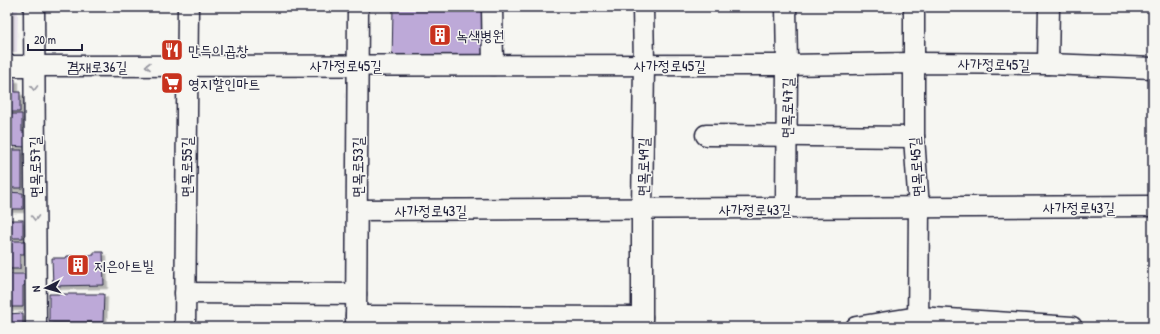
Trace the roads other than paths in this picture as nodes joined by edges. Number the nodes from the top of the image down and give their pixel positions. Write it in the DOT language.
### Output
graph roads {
  1 [pos="34,7"];
  2 [pos="188,7"];
  3 [pos="358,7"];
  4 [pos="492,7"];
  5 [pos="643,7"];
  6 [pos="786,7"];
  7 [pos="914,7"];
  8 [pos="1049,7"];
  9 [pos="914,63"];
  10 [pos="1048,64"];
  11 [pos="357,65"];
  12 [pos="493,65"];
  13 [pos="644,65"];
  14 [pos="787,65"];
  15 [pos="7,66"];
  16 [pos="34,66"];
  17 [pos="187,66"];
  18 [pos="1153,68"];
  19 [pos="706,135"];
  20 [pos="786,136"];
  21 [pos="914,137"];
  22 [pos="1153,206"];
  23 [pos="786,208"];
  24 [pos="919,208"];
  25 [pos="642,209"];
  26 [pos="357,210"];
  27 [pos="185,293"];
  28 [pos="356,294"];
  29 [pos="356,321"];
  30 [pos="642,322"];
  31 [pos="918,322"];
  32 [pos="36,327"];
  33 [pos="185,327"];
  34 [pos="856,327"];
  35 [pos="1072,327"];
  1 -- 16 [label="street, 면목로57길"];
  2 -- 17 [label="street, 면목로55길"];
  3 -- 11 [label="street, 면목로53길"];
  4 -- 12 [label="street"];
  5 -- 13 [label="street, 면목로49길"];
  6 -- 14 [label="street, 면목로47길"];
  7 -- 9 [label="street, 면목로45길"];
  8 -- 10 [label="street"];
  9 -- 10 [label="street, 사가정로45길"];
  9 -- 14 [label="street, 사가정로45길"];
  9 -- 21 [label="street, 면목로45길"];
  10 -- 18 [label="street, 사가정로45길"];
  11 -- 12 [label="street, 사가정로45길"];
  11 -- 17 [label="street, 사가정로45길"];
  11 -- 26 [label="street, 면목로53길"];
  12 -- 13 [label="street, 사가정로45길"];
  13 -- 14 [label="street, 사가정로45길"];
  13 -- 25 [label="street, 면목로49길"];
  14 -- 20 [label="street, 면목로47길"];
  15 -- 16 [label="street, 겸재로36길"];
  17 -- 16 [label="street, 겸재로36길, one-way"];
  16 -- 32 [label="street, 면목로57길, one-way"];
  17 -- 27 [label="street, 면목로55길"];
  19 -- 20 [label="street"];
  20 -- 21 [label="street"];
  20 -- 23 [label="street, 면목로47길"];
  21 -- 24 [label="street, 면목로45길"];
  22 -- 24 [label="street, 사가정로43길"];
  23 -- 24 [label="street, 사가정로43길"];
  23 -- 25 [label="street, 사가정로43길"];
  24 -- 31 [label="street, 면목로45길"];
  25 -- 26 [label="street, 사가정로43길"];
  25 -- 30 [label="street, 면목로49길"];
  26 -- 28 [label="street, 면목로53길"];
  27 -- 28 [label="street"];
  27 -- 33 [label="street, 면목로55길"];
  28 -- 29 [label="street, 면목로53길"];
  29 -- 30 [label="street"];
  31 -- 34 [label="street"];
  31 -- 35 [label="street"];
}
